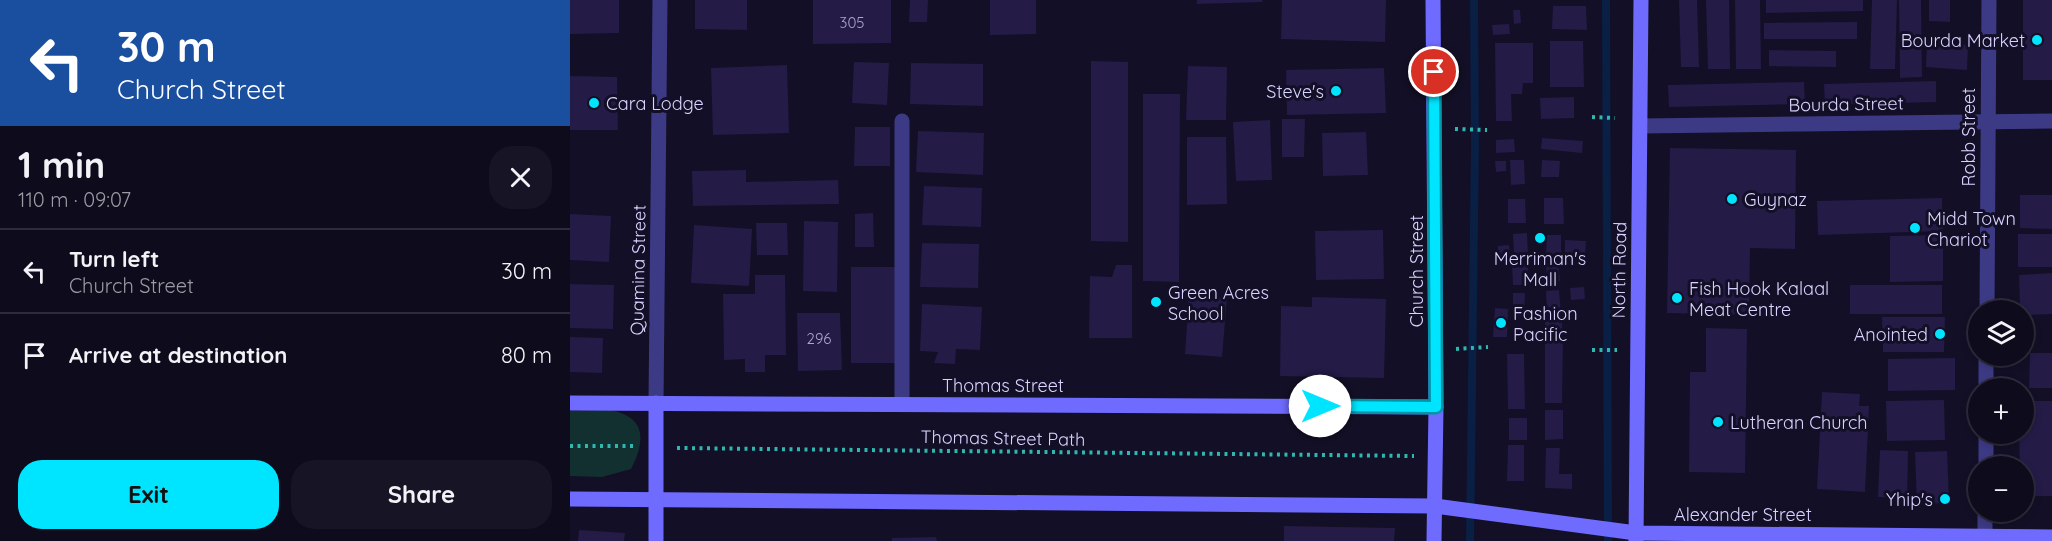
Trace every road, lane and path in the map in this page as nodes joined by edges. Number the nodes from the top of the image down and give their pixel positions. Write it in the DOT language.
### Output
graph roads {
  1 [pos="660,0"];
  2 [pos="1433,0"];
  3 [pos="1641,0"];
  4 [pos="1989,0"];
  5 [pos="1592,117"];
  6 [pos="1615,118"];
  7 [pos="902,121"];
  8 [pos="2052,121"];
  9 [pos="1988,122"];
  10 [pos="1641,126"];
  11 [pos="1452,129"];
  12 [pos="1487,130"];
  13 [pos="1987,300"];
  14 [pos="1488,347"];
  15 [pos="1452,350"];
  16 [pos="1592,350"];
  17 [pos="1618,350"];
  18 [pos="570,403"];
  19 [pos="656,403"];
  20 [pos="902,404"];
  21 [pos="1436,407"];
  22 [pos="570,446"];
  23 [pos="656,448"];
  24 [pos="1436,457"];
  25 [pos="570,499"];
  26 [pos="656,500"];
  27 [pos="1435,506"];
  28 [pos="1985,522"];
  29 [pos="1636,537"];
  30 [pos="2052,537"];
  31 [pos="1985,538"];
  32 [pos="656,541"];
  33 [pos="1434,541"];
  1 -- 19 [label="street, Quamina Street"];
  2 -- 21 [label="street, Church Street"];
  3 -- 10 [label="street, North Road"];
  4 -- 9 [label="street, Robb Street"];
  5 -- 6 [label="path"];
  7 -- 20 [label="street"];
  8 -- 9 [label="street, Bourda Street"];
  9 -- 10 [label="street, Bourda Street"];
  9 -- 13 [label="street, Robb Street"];
  10 -- 29 [label="street, North Road"];
  11 -- 12 [label="path"];
  14 -- 15 [label="path"];
  16 -- 17 [label="path"];
  18 -- 19 [label="street, Thomas Street"];
  19 -- 20 [label="street, Thomas Street"];
  19 -- 23 [label="street, Quamina Street"];
  20 -- 21 [label="street, Thomas Street"];
  21 -- 24 [label="street, Church Street"];
  22 -- 23 [label="path, Thomas Street Path"];
  23 -- 24 [label="path, Thomas Street Path"];
  23 -- 26 [label="street, Quamina Street"];
  24 -- 27 [label="street, Church Street"];
  25 -- 26 [label="street"];
  26 -- 27 [label="street"];
  26 -- 32 [label="street, Quamina Street"];
  27 -- 29 [label="street, Alexander Street"];
  27 -- 33 [label="street, Church Street"];
  28 -- 31 [label="street"];
  29 -- 31 [label="street, Alexander Street"];
  30 -- 31 [label="street, Alexander Street"];
}
